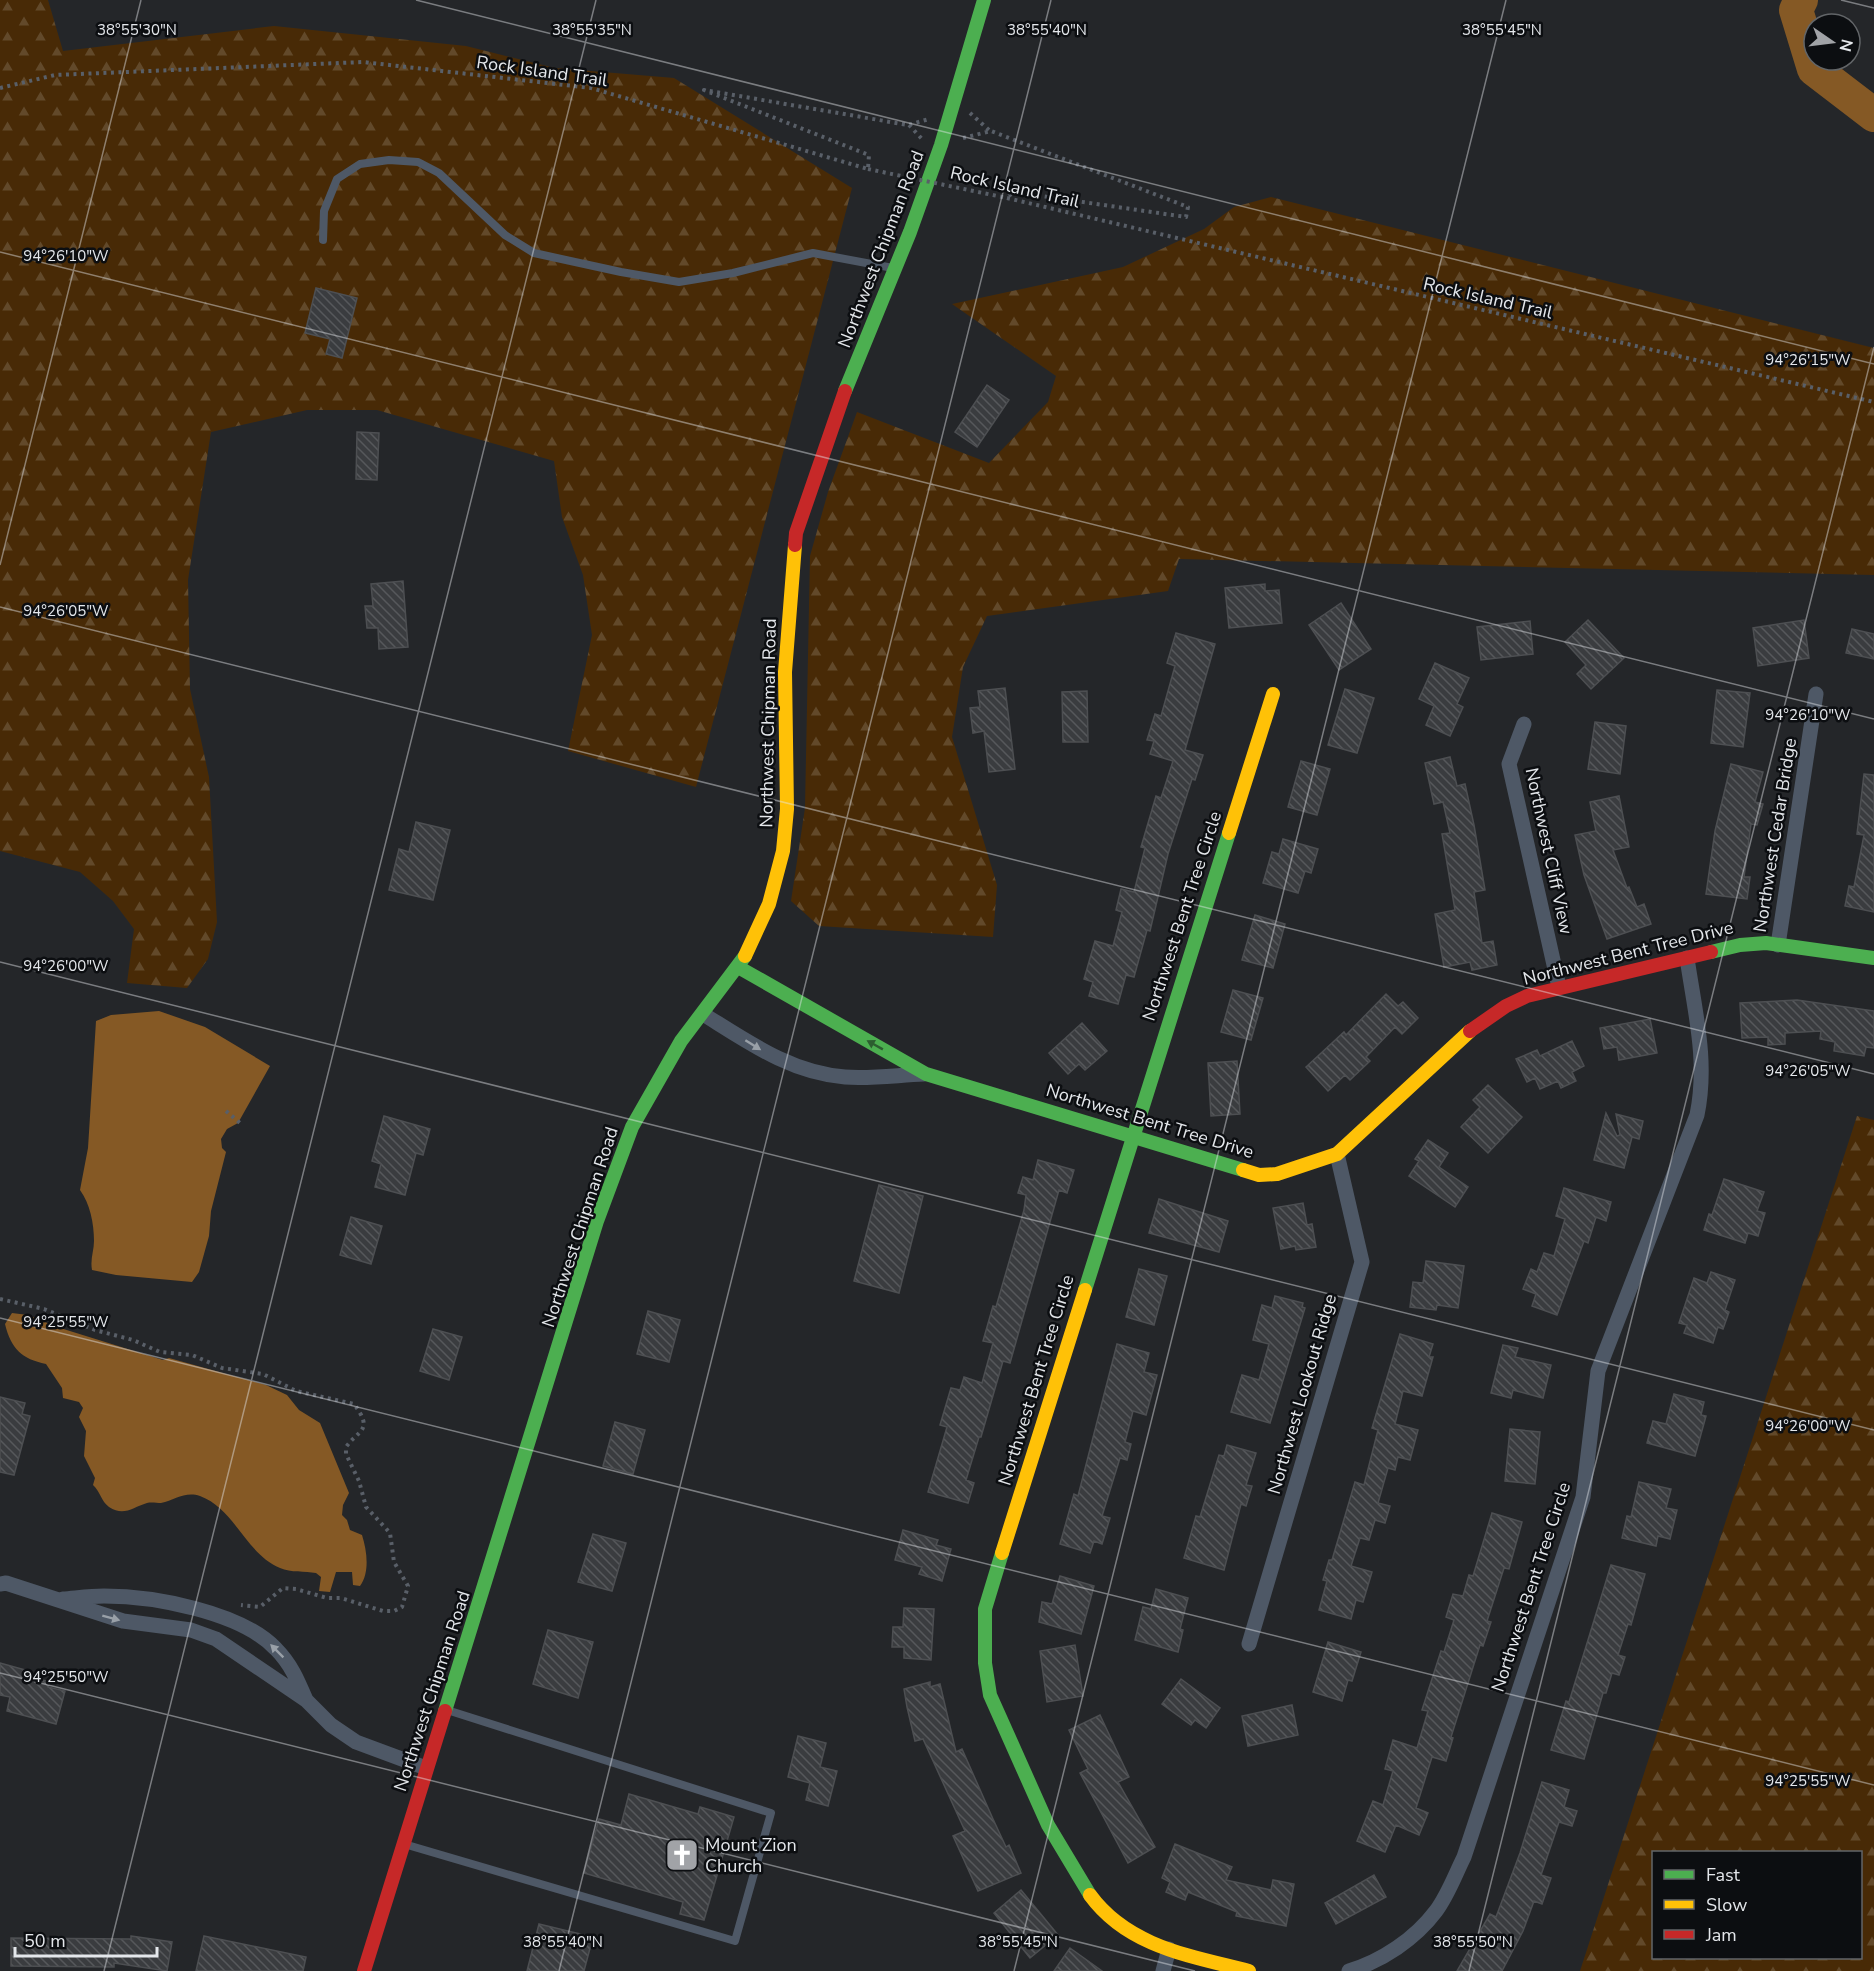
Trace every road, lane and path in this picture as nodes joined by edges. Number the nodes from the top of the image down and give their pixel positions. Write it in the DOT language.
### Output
graph roads {
  1 [pos="984,0"];
  2 [pos="0,88"];
  3 [pos="970,112"];
  4 [pos="932,118"];
  5 [pos="908,124"];
  6 [pos="991,131"];
  7 [pos="963,138"];
  8 [pos="924,145"];
  9 [pos="868,169"];
  10 [pos="1007,198"];
  11 [pos="323,240"];
  12 [pos="894,268"];
  13 [pos="1874,402"];
  14 [pos="1273,694"];
  15 [pos="1816,694"];
  16 [pos="1524,724"];
  17 [pos="1778,945"];
  18 [pos="1687,958"];
  19 [pos="1874,958"];
  20 [pos="738,967"];
  21 [pos="1559,987"];
  22 [pos="703,1014"];
  23 [pos="926,1074"];
  24 [pos="226,1111"];
  25 [pos="240,1123"];
  26 [pos="1133,1137"];
  27 [pos="1337,1154"];
  28 [pos="0,1299"];
  29 [pos="2,1582"];
  30 [pos="56,1599"];
  31 [pos="232,1603"];
  32 [pos="1249,1644"];
  33 [pos="306,1700"];
  34 [pos="445,1710"];
  35 [pos="426,1768"];
  36 [pos="403,1843"];
  37 [pos="1169,1949"];
  38 [pos="364,1971"];
  39 [pos="1163,1971"];
  40 [pos="1249,1971"];
  41 [pos="1349,1971"];
  1 -- 12 [label="street, Northwest Chipman Road"];
  2 -- 9 [label="path, Rock Island Trail"];
  3 -- 6 [label="path"];
  4 -- 5 [label="path"];
  5 -- 8 [label="path"];
  5 -- 9 [label="path"];
  6 -- 7 [label="path"];
  6 -- 10 [label="path"];
  9 -- 10 [label="path, Rock Island Trail, bridge"];
  10 -- 13 [label="path, Rock Island Trail"];
  11 -- 12 [label="lane"];
  12 -- 20 [label="street, Northwest Chipman Road"];
  14 -- 26 [label="street, Northwest Bent Tree Circle"];
  15 -- 17 [label="street, Northwest Cedar Bridge"];
  16 -- 21 [label="street, Northwest Cliff View"];
  17 -- 18 [label="street, Northwest Bent Tree Drive"];
  17 -- 19 [label="street, Northwest Bent Tree Drive"];
  18 -- 21 [label="street, Northwest Bent Tree Drive"];
  18 -- 41 [label="street, Northwest Bent Tree Circle"];
  20 -- 22 [label="street, Northwest Chipman Road"];
  23 -- 20 [label="street, Northwest Bent Tree Drive, one-way"];
  21 -- 27 [label="street, Northwest Bent Tree Drive"];
  22 -- 23 [label="street, Northwest Bent Tree Drive, one-way"];
  22 -- 34 [label="street, Northwest Chipman Road"];
  23 -- 26 [label="street, Northwest Bent Tree Drive"];
  24 -- 25 [label="path"];
  26 -- 27 [label="street, Northwest Bent Tree Drive"];
  26 -- 37 [label="street, Northwest Bent Tree Circle"];
  27 -- 32 [label="street, Northwest Lookout Ridge"];
  28 -- 31 [label="path"];
  29 -- 30 [label="street"];
  30 -- 33 [label="street, one-way"];
  33 -- 30 [label="street, one-way"];
  33 -- 35 [label="street"];
  34 -- 35 [label="street, Northwest Chipman Road"];
  34 -- 36 [label="lane"];
  35 -- 36 [label="street, Northwest Chipman Road"];
  36 -- 38 [label="street, Northwest Chipman Road"];
  37 -- 39 [label="street"];
  37 -- 40 [label="street, Northwest Bent Tree Circle"];
}
